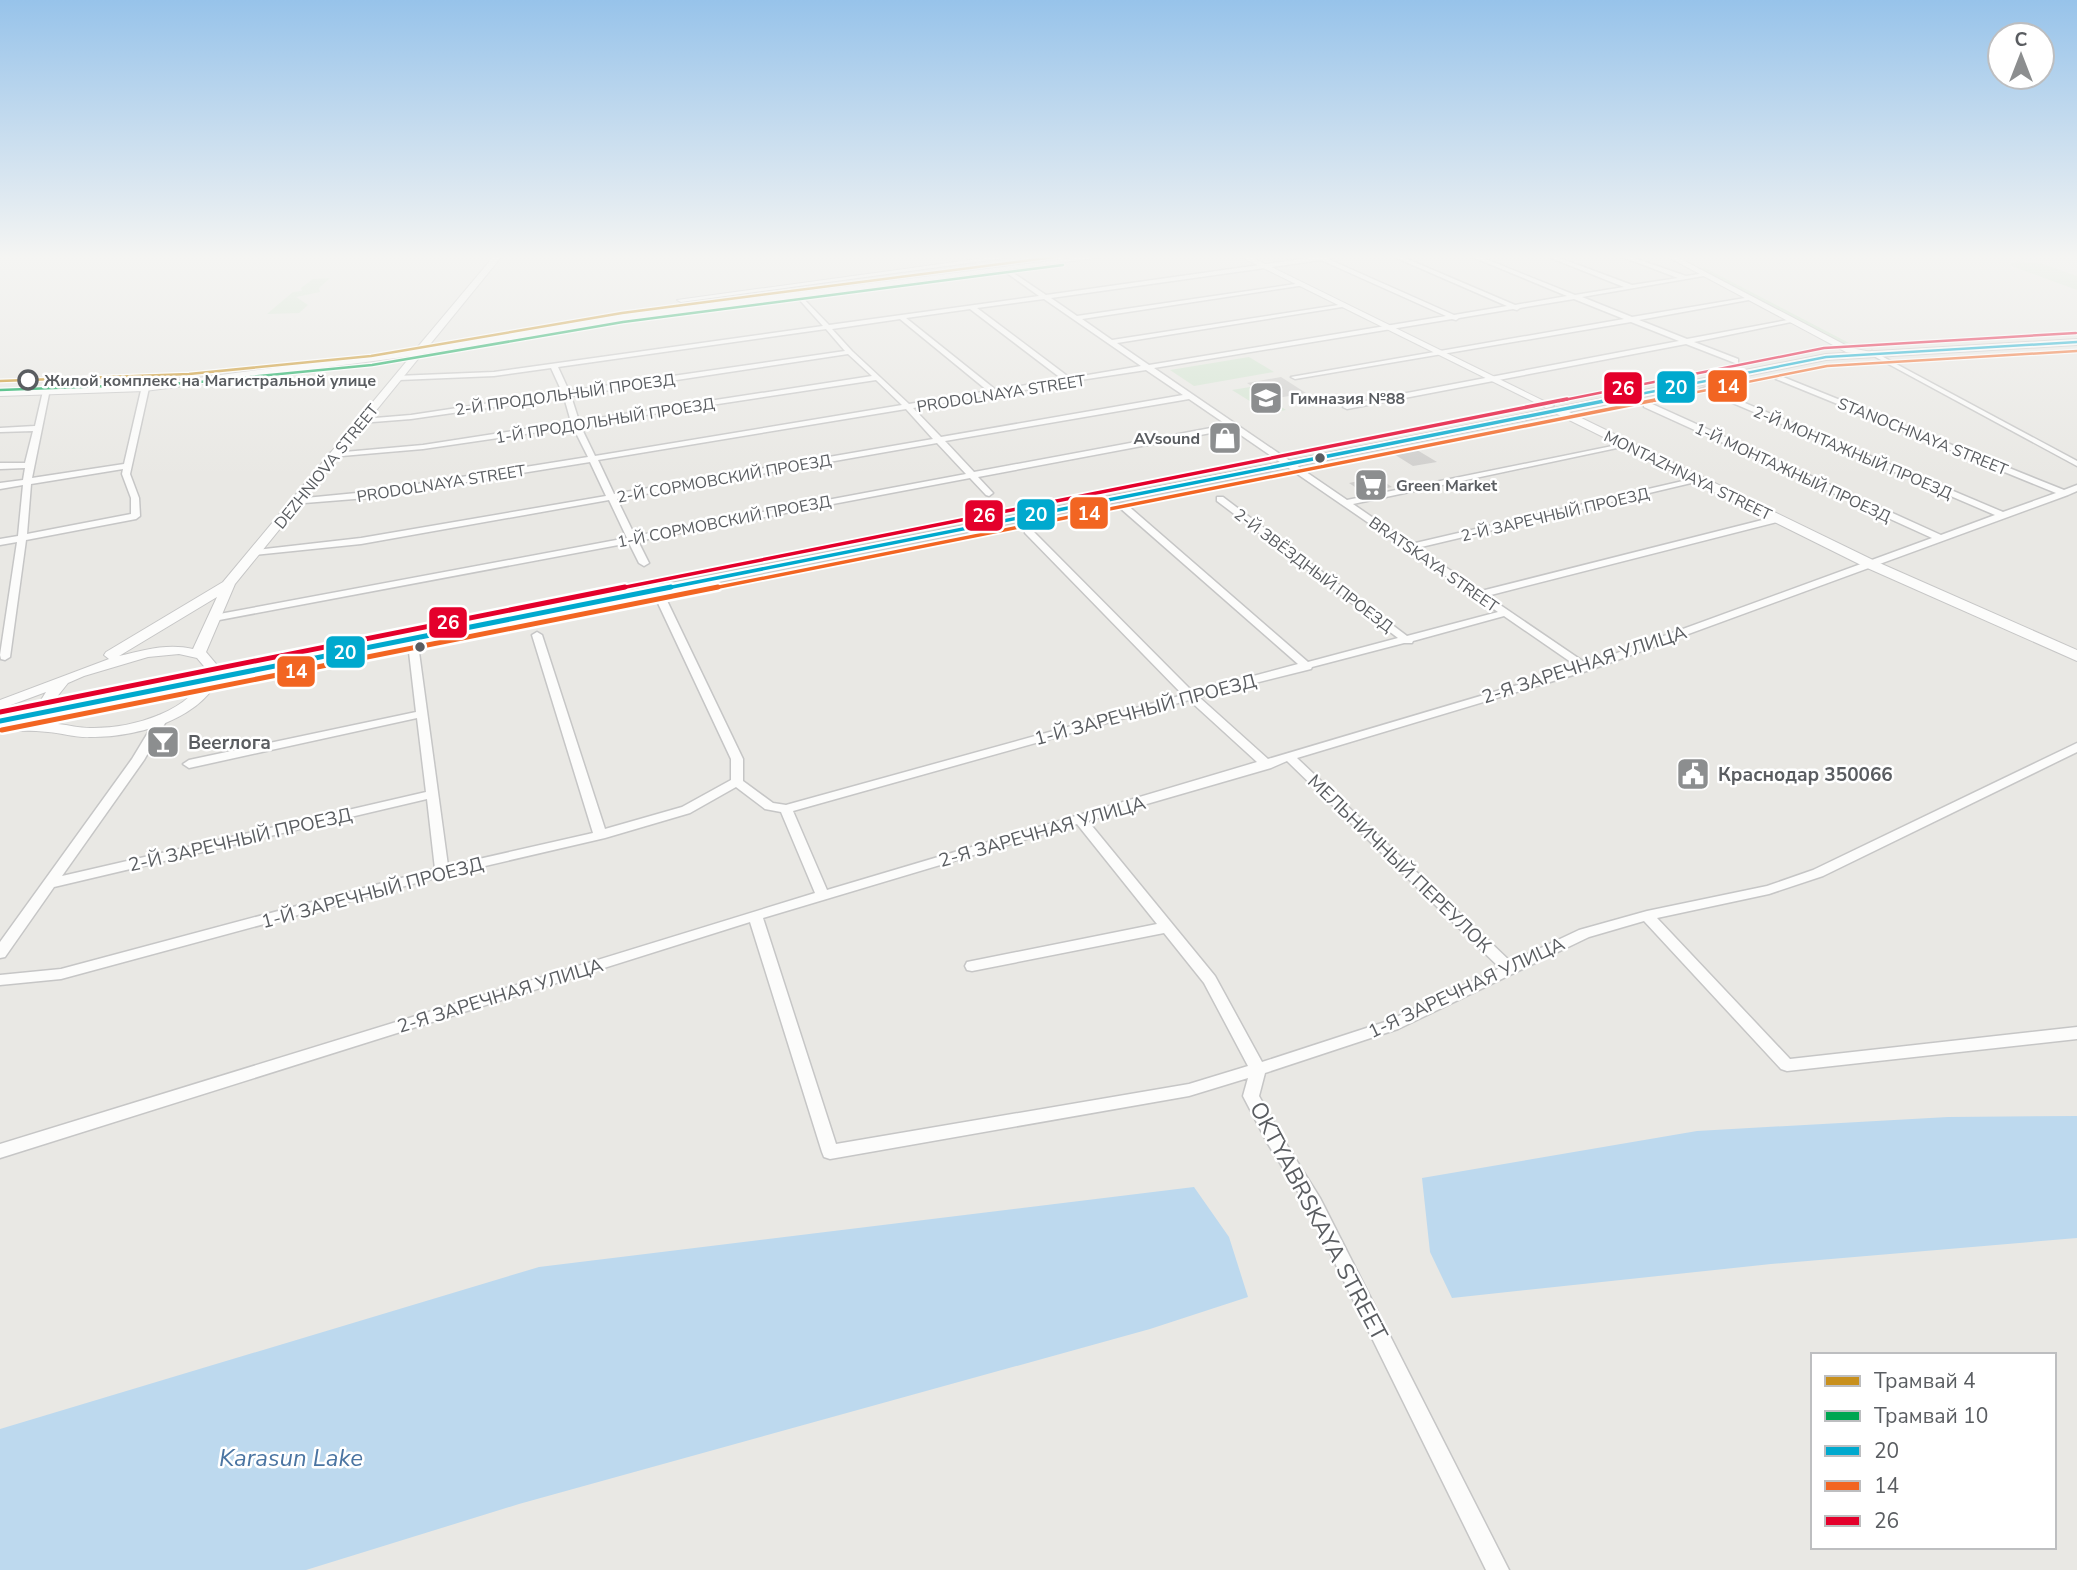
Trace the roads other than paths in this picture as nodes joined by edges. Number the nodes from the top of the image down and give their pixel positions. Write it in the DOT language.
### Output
graph roads {
  1 [pos="438,329"];
  2 [pos="501,329"];
  3 [pos="553,329"];
  4 [pos="811,329"];
  5 [pos="829,329"];
  6 [pos="916,329"];
  7 [pos="1001,329"];
  8 [pos="1092,329"];
  9 [pos="1194,329"];
  10 [pos="1389,329"];
  11 [pos="1391,329"];
  12 [pos="1568,329"];
  13 [pos="1659,329"];
  14 [pos="1753,329"];
  15 [pos="1809,329"];
  16 [pos="1827,329"];
  17 [pos="431,338"];
  18 [pos="2077,339"];
  19 [pos="1111,342"];
  20 [pos="1691,342"];
  21 [pos="1849,350"];
  22 [pos="421,351"];
  23 [pos="1869,351"];
  24 [pos="850,352"];
  25 [pos="1440,352"];
  26 [pos="1735,361"];
  27 [pos="554,366"];
  28 [pos="1150,369"];
  29 [pos="1295,377"];
  30 [pos="399,378"];
  31 [pos="876,378"];
  32 [pos="1494,379"];
  33 [pos="1780,379"];
  34 [pos="1071,382"];
  35 [pos="145,388"];
  36 [pos="1704,389"];
  37 [pos="47,391"];
  38 [pos="0,393"];
  39 [pos="567,394"];
  40 [pos="996,394"];
  41 [pos="1191,396"];
  42 [pos="1647,405"];
  43 [pos="1347,407"];
  44 [pos="909,408"];
  45 [pos="1553,408"];
  46 [pos="363,421"];
  47 [pos="576,425"];
  48 [pos="1234,426"];
  49 [pos="38,428"];
  50 [pos="0,430"];
  51 [pos="940,440"];
  52 [pos="1627,444"];
  53 [pos="333,455"];
  54 [pos="592,459"];
  55 [pos="1285,461"];
  56 [pos="2077,464"];
  57 [pos="29,465"];
  58 [pos="0,466"];
  59 [pos="128,466"];
  60 [pos="971,475"];
  61 [pos="1700,480"];
  62 [pos="28,481"];
  63 [pos="0,486"];
  64 [pos="2077,488"];
  65 [pos="989,493"];
  66 [pos="2065,493"];
  67 [pos="612,498"];
  68 [pos="1220,499"];
  69 [pos="295,502"];
  70 [pos="1347,503"];
  71 [pos="1123,506"];
  72 [pos="2002,515"];
  73 [pos="136,516"];
  74 [pos="1778,519"];
  75 [pos="1028,531"];
  76 [pos="22,538"];
  77 [pos="633,538"];
  78 [pos="1940,538"];
  79 [pos="0,542"];
  80 [pos="1410,547"];
  81 [pos="256,553"];
  82 [pos="644,564"];
  83 [pos="1870,564"];
  84 [pos="229,583"];
  85 [pos="655,587"];
  86 [pos="1479,595"];
  87 [pos="1505,613"];
  88 [pos="214,618"];
  89 [pos="537,635"];
  90 [pos="1408,640"];
  91 [pos="414,652"];
  92 [pos="198,654"];
  93 [pos="2077,656"];
  94 [pos="5,657"];
  95 [pos="1307,667"];
  96 [pos="1586,667"];
  97 [pos="76,675"];
  98 [pos="214,675"];
  99 [pos="1191,696"];
  100 [pos="0,705"];
  101 [pos="43,708"];
  102 [pos="0,712"];
  103 [pos="421,714"];
  104 [pos="162,718"];
  105 [pos="0,721"];
  106 [pos="0,727"];
  107 [pos="56,728"];
  108 [pos="2077,747"];
  109 [pos="1289,757"];
  110 [pos="189,764"];
  111 [pos="1268,765"];
  112 [pos="737,782"];
  113 [pos="433,794"];
  114 [pos="786,808"];
  115 [pos="1080,820"];
  116 [pos="600,835"];
  117 [pos="442,872"];
  118 [pos="48,884"];
  119 [pos="823,896"];
  120 [pos="755,916"];
  121 [pos="1647,916"];
  122 [pos="1168,927"];
  123 [pos="0,953"];
  124 [pos="971,966"];
  125 [pos="1510,969"];
  126 [pos="0,979"];
  127 [pos="2077,1032"];
  128 [pos="1258,1069"];
  129 [pos="0,1151"];
  130 [pos="1498,1570"];
  1 -- 17 [label="street, DEZHNIOVA STREET"];
  2 -- 17 [label="street"];
  3 -- 22 [label="street"];
  4 -- 27 [label="street"];
  5 -- 24 [label="street"];
  6 -- 40 [label="street"];
  7 -- 34 [label="street"];
  8 -- 19 [label="street, BRATSKAYA STREET"];
  9 -- 19 [label="street"];
  10 -- 28 [label="street, PRODOLNAYA STREET"];
  11 -- 25 [label="street, MONTAZHNAYA STREET"];
  12 -- 25 [label="street"];
  13 -- 20 [label="street"];
  14 -- 20 [label="street"];
  15 -- 21 [label="street"];
  16 -- 23 [label="street"];
  17 -- 22 [label="street, DEZHNIOVA STREET"];
  18 -- 23 [label="main road"];
  19 -- 28 [label="street, BRATSKAYA STREET"];
  20 -- 26 [label="street"];
  20 -- 32 [label="street"];
  21 -- 23 [label="main road"];
  21 -- 45 [label="main road"];
  22 -- 30 [label="street, DEZHNIOVA STREET"];
  22 -- 35 [label="street"];
  23 -- 45 [label="main road"];
  23 -- 56 [label="street"];
  24 -- 31 [label="street"];
  24 -- 39 [label="street, 2-Й ПРОДОЛЬНЫЙ ПРОЕЗД"];
  25 -- 29 [label="street"];
  25 -- 32 [label="street, MONTAZHNAYA STREET"];
  27 -- 30 [label="street"];
  27 -- 39 [label="street"];
  28 -- 34 [label="street, PRODOLNAYA STREET"];
  28 -- 41 [label="street, BRATSKAYA STREET"];
  30 -- 46 [label="street, DEZHNIOVA STREET"];
  31 -- 44 [label="street"];
  31 -- 47 [label="street, 1-Й ПРОДОЛЬНЫЙ ПРОЕЗД"];
  32 -- 43 [label="street"];
  32 -- 45 [label="street, MONTAZHNAYA STREET"];
  33 -- 66 [label="street, STANOCHNAYA STREET"];
  34 -- 40 [label="street, PRODOLNAYA STREET"];
  35 -- 37 [label="street"];
  35 -- 59 [label="street"];
  36 -- 72 [label="street, 2-Й МОНТАЖНЫЙ ПРОЕЗД"];
  37 -- 38 [label="street"];
  37 -- 49 [label="street"];
  39 -- 46 [label="street, 2-Й ПРОДОЛЬНЫЙ ПРОЕЗД"];
  39 -- 47 [label="street"];
  40 -- 44 [label="street, PRODOLNAYA STREET"];
  41 -- 48 [label="street, BRATSKAYA STREET"];
  41 -- 51 [label="street, 2-Й СОРМОВСКИЙ ПРОЕЗД"];
  42 -- 78 [label="street, 1-Й МОНТАЖНЫЙ ПРОЕЗД"];
  44 -- 51 [label="street"];
  44 -- 54 [label="street, PRODOLNAYA STREET"];
  45 -- 52 [label="main road, MONTAZHNAYA STREET"];
  45 -- 55 [label="main road"];
  46 -- 53 [label="street, DEZHNIOVA STREET"];
  47 -- 53 [label="street, 1-Й ПРОДОЛЬНЫЙ ПРОЕЗД"];
  47 -- 54 [label="street"];
  48 -- 55 [label="street, BRATSKAYA STREET"];
  48 -- 60 [label="street, 1-Й СОРМОВСКИЙ ПРОЕЗД"];
  49 -- 50 [label="street"];
  49 -- 57 [label="street"];
  51 -- 60 [label="street"];
  51 -- 67 [label="street, 2-Й СОРМОВСКИЙ ПРОЕЗД"];
  52 -- 61 [label="main road, MONTAZHNAYA STREET"];
  52 -- 70 [label="street"];
  53 -- 69 [label="street, DEZHNIOVA STREET"];
  54 -- 67 [label="street"];
  54 -- 69 [label="street, PRODOLNAYA STREET"];
  55 -- 70 [label="street, BRATSKAYA STREET"];
  55 -- 85 [label="main road"];
  57 -- 58 [label="street"];
  57 -- 62 [label="street"];
  59 -- 62 [label="street"];
  59 -- 73 [label="street"];
  60 -- 65 [label="street"];
  60 -- 77 [label="street, 1-Й СОРМОВСКИЙ ПРОЕЗД"];
  61 -- 74 [label="main road, MONTAZHNAYA STREET"];
  61 -- 80 [label="street, 2-Й ЗАРЕЧНЫЙ ПРОЕЗД"];
  62 -- 63 [label="street"];
  62 -- 76 [label="street"];
  64 -- 66 [label="street, 2-Я ЗАРЕЧНАЯ УЛИЦА"];
  66 -- 72 [label="street, 2-Я ЗАРЕЧНАЯ УЛИЦА"];
  67 -- 77 [label="street"];
  67 -- 81 [label="street, 2-Й СОРМОВСКИЙ ПРОЕЗД"];
  68 -- 90 [label="street, 2-Й ЗВЁЗДНЫЙ ПРОЕЗД"];
  69 -- 81 [label="street, DEZHNIOVA STREET"];
  70 -- 80 [label="street, BRATSKAYA STREET"];
  71 -- 95 [label="street"];
  72 -- 78 [label="street, 2-Я ЗАРЕЧНАЯ УЛИЦА"];
  73 -- 76 [label="street"];
  74 -- 83 [label="main road, MONTAZHNAYA STREET"];
  74 -- 86 [label="street"];
  75 -- 99 [label="street"];
  76 -- 79 [label="street"];
  76 -- 94 [label="street"];
  77 -- 82 [label="street"];
  77 -- 88 [label="street, 1-Й СОРМОВСКИЙ ПРОЕЗД"];
  78 -- 83 [label="street, 2-Я ЗАРЕЧНАЯ УЛИЦА"];
  80 -- 86 [label="street, BRATSKAYA STREET"];
  81 -- 84 [label="street, DEZHNIOVA STREET"];
  83 -- 93 [label="main road, MONTAZHNAYA STREET"];
  83 -- 96 [label="street, 2-Я ЗАРЕЧНАЯ УЛИЦА"];
  84 -- 88 [label="street, DEZHNIOVA STREET"];
  84 -- 97 [label="street"];
  85 -- 98 [label="main road"];
  85 -- 112 [label="street"];
  86 -- 87 [label="street, BRATSKAYA STREET"];
  87 -- 90 [label="street, 1-Й ЗАРЕЧНЫЙ ПРОЕЗД"];
  87 -- 96 [label="street, BRATSKAYA STREET"];
  88 -- 92 [label="street, DEZHNIOVA STREET"];
  89 -- 116 [label="street"];
  90 -- 95 [label="street, 1-Й ЗАРЕЧНЫЙ ПРОЕЗД"];
  91 -- 103 [label="street"];
  92 -- 97 [label="street"];
  92 -- 98 [label="street"];
  95 -- 99 [label="street, 1-Й ЗАРЕЧНЫЙ ПРОЕЗД"];
  96 -- 109 [label="street, 2-Я ЗАРЕЧНАЯ УЛИЦА"];
  97 -- 100 [label="street"];
  97 -- 101 [label="street"];
  98 -- 101 [label="main road"];
  98 -- 104 [label="street"];
  99 -- 111 [label="street"];
  99 -- 114 [label="street, 1-Й ЗАРЕЧНЫЙ ПРОЕЗД"];
  101 -- 102 [label="main road"];
  101 -- 105 [label="main road"];
  101 -- 107 [label="street"];
  103 -- 110 [label="street"];
  103 -- 113 [label="street"];
  104 -- 107 [label="street"];
  104 -- 118 [label="street"];
  106 -- 107 [label="street"];
  108 -- 121 [label="street, 1-Я ЗАРЕЧНАЯ УЛИЦА"];
  109 -- 111 [label="street, 2-Я ЗАРЕЧНАЯ УЛИЦА"];
  109 -- 125 [label="street, МЕЛЬНИЧНЫЙ ПЕРЕУЛОК"];
  111 -- 115 [label="street, 2-Я ЗАРЕЧНАЯ УЛИЦА"];
  112 -- 114 [label="street"];
  112 -- 116 [label="street, 1-Й ЗАРЕЧНЫЙ ПРОЕЗД"];
  113 -- 117 [label="street"];
  113 -- 118 [label="street, 2-Й ЗАРЕЧНЫЙ ПРОЕЗД"];
  114 -- 119 [label="street"];
  115 -- 119 [label="street, 2-Я ЗАРЕЧНАЯ УЛИЦА"];
  115 -- 122 [label="street"];
  116 -- 117 [label="street, 1-Й ЗАРЕЧНЫЙ ПРОЕЗД"];
  117 -- 126 [label="street, 1-Й ЗАРЕЧНЫЙ ПРОЕЗД"];
  118 -- 123 [label="street"];
  119 -- 120 [label="street, 2-Я ЗАРЕЧНАЯ УЛИЦА"];
  120 -- 128 [label="street, 1-Я ЗАРЕЧНАЯ УЛИЦА"];
  120 -- 129 [label="street, 2-Я ЗАРЕЧНАЯ УЛИЦА"];
  121 -- 125 [label="street, 1-Я ЗАРЕЧНАЯ УЛИЦА"];
  121 -- 127 [label="street"];
  122 -- 124 [label="street"];
  122 -- 128 [label="street"];
  125 -- 128 [label="street, 1-Я ЗАРЕЧНАЯ УЛИЦА"];
  128 -- 130 [label="street, OKTYABRSKAYA STREET"];
}
